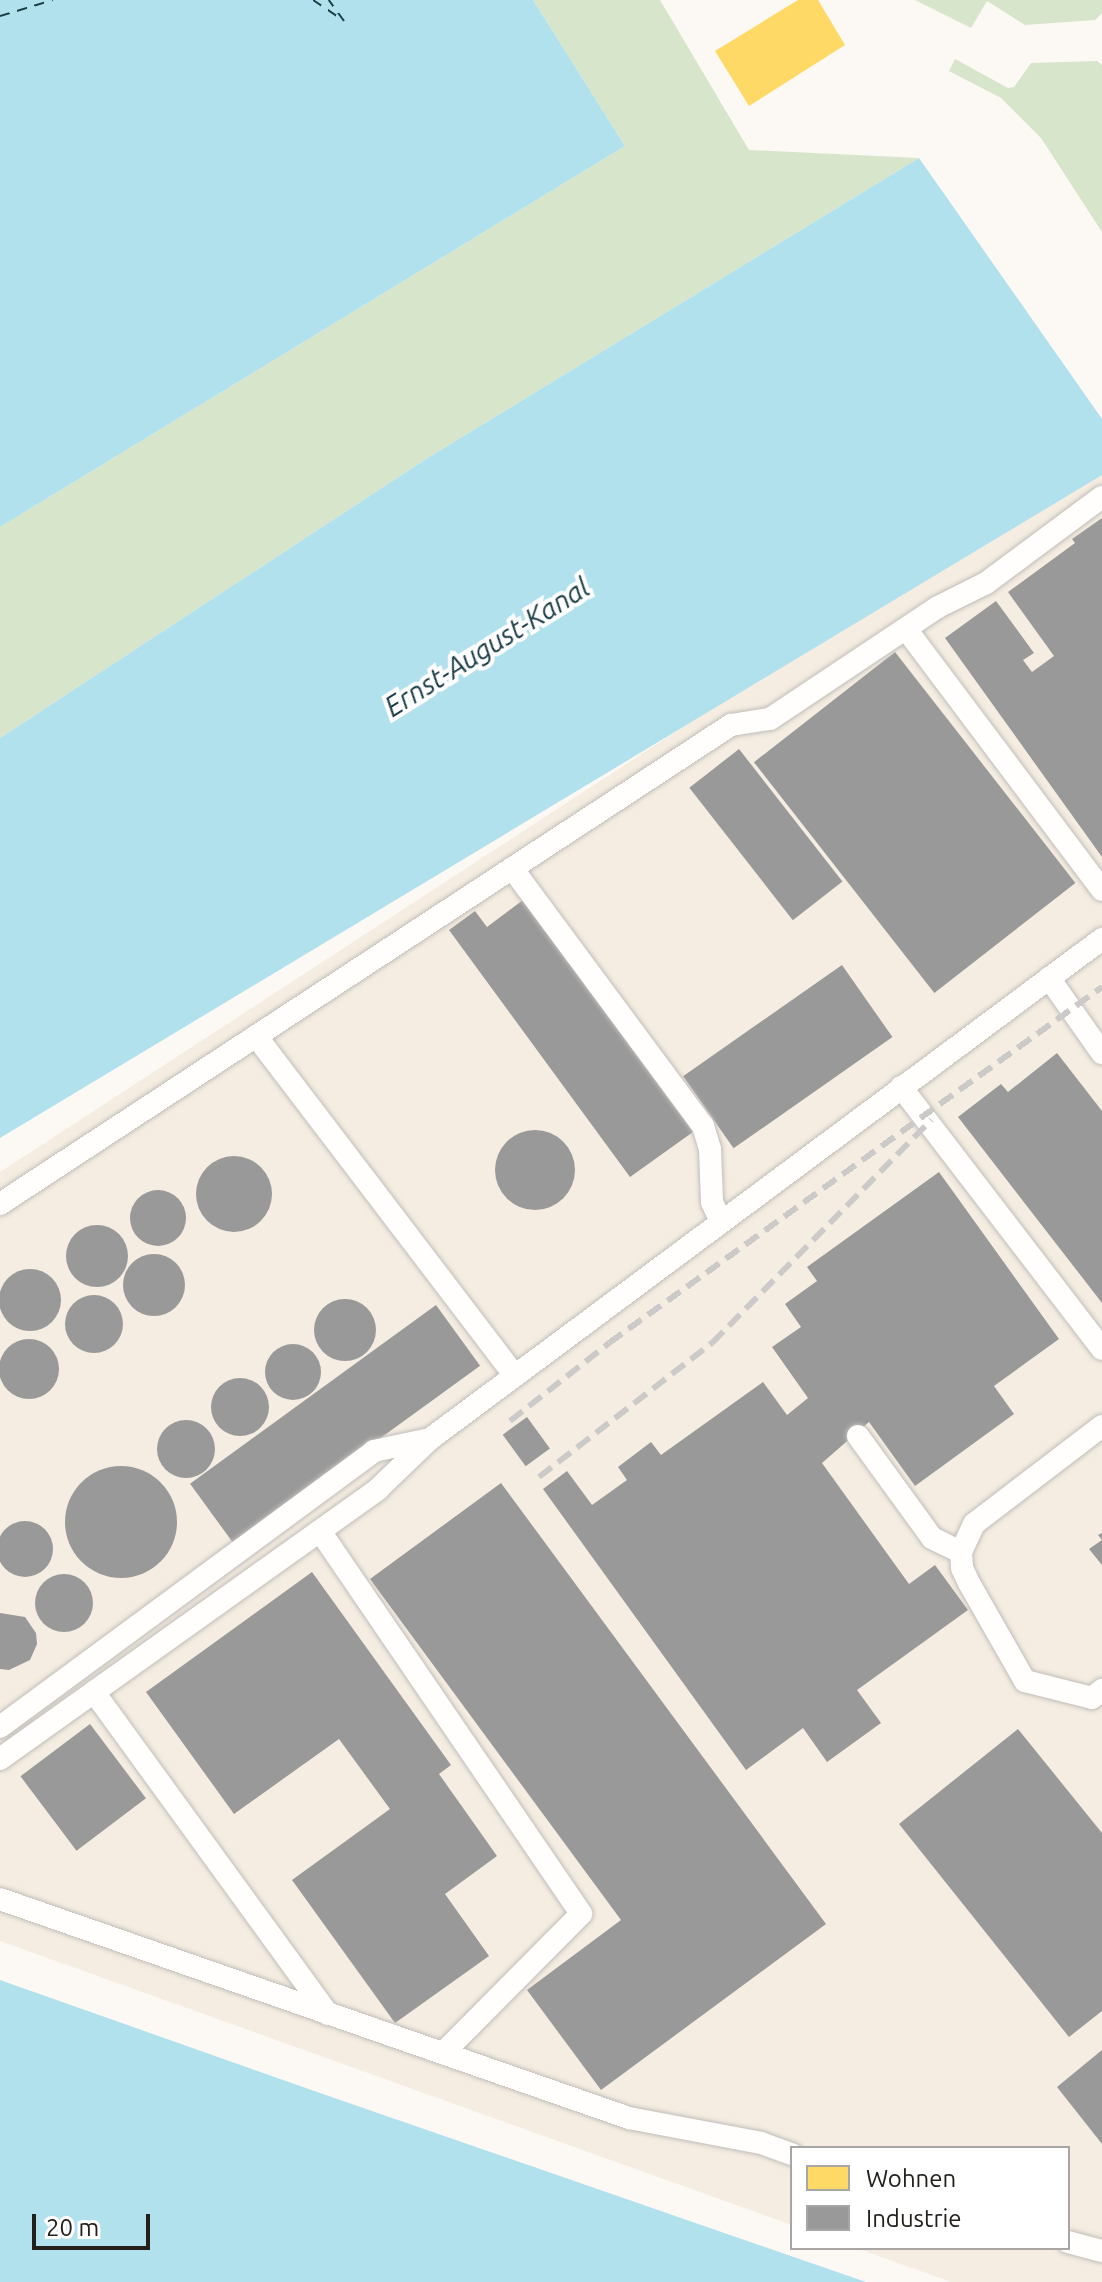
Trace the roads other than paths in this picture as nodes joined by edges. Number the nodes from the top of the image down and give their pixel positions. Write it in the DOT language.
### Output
graph roads {
  1 [pos="1102,497"];
  2 [pos="906,629"];
  3 [pos="512,868"];
  4 [pos="1102,890"];
  5 [pos="1102,939"];
  6 [pos="1049,978"];
  7 [pos="256,1036"];
  8 [pos="1102,1053"];
  9 [pos="901,1087"];
  10 [pos="0,1204"];
  11 [pos="721,1222"];
  12 [pos="1102,1349"];
  13 [pos="515,1376"];
  14 [pos="1102,1426"];
  15 [pos="858,1436"];
  16 [pos="430,1439"];
  17 [pos="320,1531"];
  18 [pos="961,1552"];
  19 [pos="1102,1690"];
  20 [pos="94,1692"];
  21 [pos="0,1727"];
  22 [pos="0,1759"];
  23 [pos="0,1899"];
  24 [pos="328,2014"];
  25 [pos="443,2053"];
  26 [pos="790,2153"];
  27 [pos="1070,2243"];
  28 [pos="1102,2251"];
  1 -- 2 [label="lane"];
  2 -- 3 [label="lane"];
  2 -- 4 [label="lane"];
  3 -- 7 [label="lane"];
  3 -- 11 [label="lane"];
  5 -- 6 [label="lane"];
  6 -- 8 [label="lane"];
  6 -- 9 [label="lane"];
  7 -- 10 [label="lane"];
  7 -- 13 [label="lane"];
  9 -- 11 [label="lane"];
  9 -- 12 [label="lane"];
  11 -- 13 [label="lane"];
  13 -- 16 [label="lane"];
  14 -- 18 [label="lane"];
  15 -- 18 [label="lane"];
  16 -- 17 [label="lane"];
  16 -- 21 [label="lane"];
  17 -- 20 [label="lane"];
  17 -- 25 [label="lane"];
  18 -- 19 [label="lane"];
  20 -- 22 [label="lane"];
  20 -- 24 [label="lane"];
  23 -- 24 [label="lane"];
  24 -- 25 [label="lane"];
  25 -- 26 [label="lane"];
  27 -- 28 [label="lane"];
}
